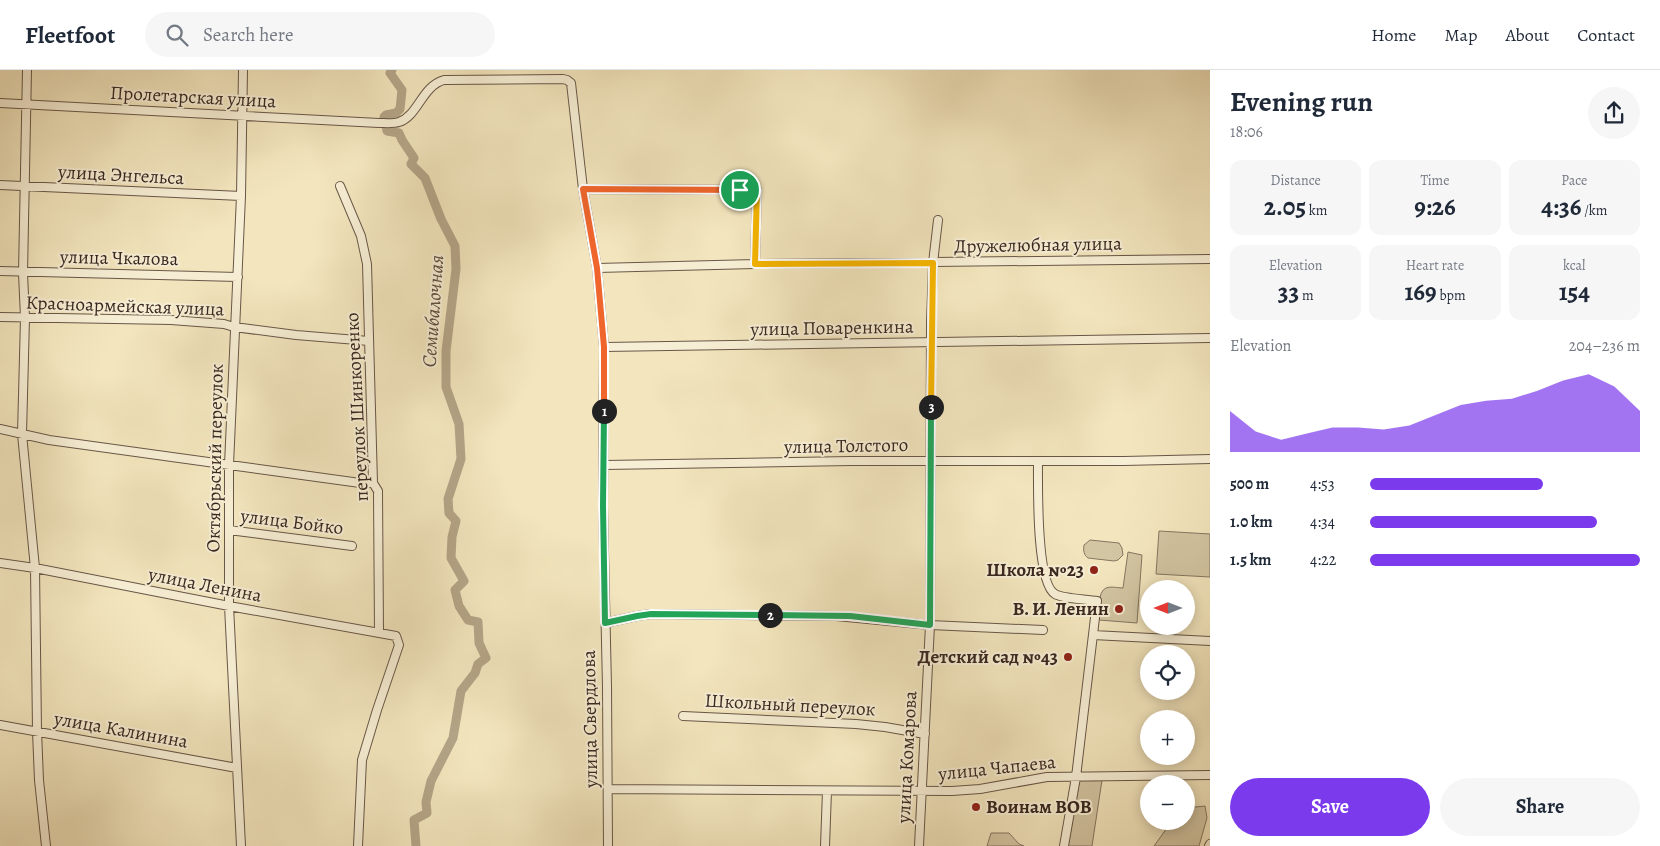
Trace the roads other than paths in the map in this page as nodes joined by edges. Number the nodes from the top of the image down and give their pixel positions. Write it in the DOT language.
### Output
graph roads {
  1 [pos="26,70"];
  2 [pos="243,70"];
  3 [pos="0,102"];
  4 [pos="26,104"];
  5 [pos="243,116"];
  6 [pos="388,123"];
  7 [pos="0,185"];
  8 [pos="26,186"];
  9 [pos="340,186"];
  10 [pos="583,189"];
  11 [pos="242,196"];
  12 [pos="938,220"];
  13 [pos="1210,258"];
  14 [pos="933,263"];
  15 [pos="755,264"];
  16 [pos="597,268"];
  17 [pos="0,271"];
  18 [pos="23,273"];
  19 [pos="238,277"];
  20 [pos="0,317"];
  21 [pos="25,318"];
  22 [pos="234,327"];
  23 [pos="1210,338"];
  24 [pos="369,341"];
  25 [pos="931,343"];
  26 [pos="604,347"];
  27 [pos="0,429"];
  28 [pos="22,434"];
  29 [pos="1209,459"];
  30 [pos="931,461"];
  31 [pos="1038,461"];
  32 [pos="229,465"];
  33 [pos="604,465"];
  34 [pos="373,483"];
  35 [pos="229,530"];
  36 [pos="352,546"];
  37 [pos="0,563"];
  38 [pos="35,568"];
  39 [pos="229,606"];
  40 [pos="605,623"];
  41 [pos="930,625"];
  42 [pos="1044,630"];
  43 [pos="379,632"];
  44 [pos="1093,635"];
  45 [pos="1210,641"];
  46 [pos="683,716"];
  47 [pos="0,724"];
  48 [pos="37,731"];
  49 [pos="925,734"];
  50 [pos="237,768"];
  51 [pos="1210,775"];
  52 [pos="1076,777"];
  53 [pos="608,790"];
  54 [pos="827,791"];
  55 [pos="922,792"];
  56 [pos="46,846"];
  57 [pos="240,846"];
  58 [pos="358,846"];
  59 [pos="608,846"];
  60 [pos="825,846"];
  61 [pos="919,846"];
  62 [pos="1064,846"];
  1 -- 4 [label="street"];
  2 -- 5 [label="street, Октябрьский переулок"];
  3 -- 4 [label="street, Пролетарская улица"];
  4 -- 5 [label="street, Пролетарская улица"];
  4 -- 8 [label="street"];
  5 -- 6 [label="street, Пролетарская улица"];
  5 -- 11 [label="street, Октябрьский переулок"];
  6 -- 10 [label="street, улица Свердлова"];
  7 -- 8 [label="street, улица Энгельса"];
  8 -- 11 [label="street, улица Энгельса"];
  8 -- 18 [label="street"];
  9 -- 24 [label="street, переулок Шинкоренко"];
  10 -- 15 [label="street"];
  10 -- 16 [label="street, улица Свердлова"];
  11 -- 19 [label="street, Октябрьский переулок"];
  12 -- 14 [label="street, улица Комарова"];
  13 -- 14 [label="street, Дружелюбная улица"];
  14 -- 15 [label="street, Дружелюбная улица"];
  14 -- 25 [label="street, улица Комарова"];
  15 -- 16 [label="street, Дружелюбная улица"];
  16 -- 26 [label="street, улица Свердлова"];
  17 -- 18 [label="street, улица Чкалова"];
  18 -- 19 [label="street, улица Чкалова"];
  18 -- 21 [label="street"];
  19 -- 22 [label="street, Октябрьский переулок"];
  20 -- 21 [label="street, Красноармейская улица"];
  21 -- 22 [label="street, Красноармейская улица"];
  21 -- 28 [label="street"];
  22 -- 24 [label="street, Красноармейская улица"];
  22 -- 32 [label="street, Октябрьский переулок"];
  23 -- 25 [label="street, улица Поваренкина"];
  24 -- 34 [label="street, переулок Шинкоренко"];
  25 -- 26 [label="street, улица Поваренкина"];
  25 -- 30 [label="street, улица Комарова"];
  26 -- 33 [label="street, улица Свердлова"];
  27 -- 28 [label="street"];
  28 -- 32 [label="street"];
  28 -- 38 [label="street"];
  29 -- 31 [label="street, улица Толстого"];
  30 -- 31 [label="street, улица Толстого"];
  30 -- 33 [label="street, улица Толстого"];
  30 -- 41 [label="street, улица Комарова"];
  31 -- 44 [label="street"];
  32 -- 34 [label="street"];
  32 -- 35 [label="street, Октябрьский переулок"];
  33 -- 40 [label="street, улица Свердлова"];
  34 -- 43 [label="street, переулок Шинкоренко"];
  35 -- 36 [label="street, улица Бойко"];
  35 -- 39 [label="street, Октябрьский переулок"];
  37 -- 38 [label="street, улица Ленина"];
  38 -- 39 [label="street, улица Ленина"];
  38 -- 48 [label="street"];
  39 -- 43 [label="street, улица Ленина"];
  39 -- 50 [label="street, Октябрьский переулок"];
  40 -- 41 [label="street"];
  40 -- 53 [label="street, улица Свердлова"];
  41 -- 42 [label="street"];
  41 -- 49 [label="street, улица Комарова"];
  43 -- 58 [label="street, улица Ленина"];
  44 -- 45 [label="street"];
  44 -- 52 [label="street"];
  46 -- 49 [label="street, Школьный переулок"];
  47 -- 48 [label="street, улица Калинина"];
  48 -- 50 [label="street, улица Калинина"];
  48 -- 56 [label="street"];
  49 -- 55 [label="street, улица Комарова"];
  50 -- 57 [label="street, Октябрьский переулок"];
  51 -- 52 [label="street, улица Чапаева"];
  52 -- 55 [label="street, улица Чапаева"];
  52 -- 62 [label="street"];
  53 -- 54 [label="street, улица Чапаева"];
  53 -- 59 [label="street, улица Свердлова"];
  54 -- 55 [label="street, улица Чапаева"];
  54 -- 60 [label="street"];
  55 -- 61 [label="street, улица Комарова"];
}
